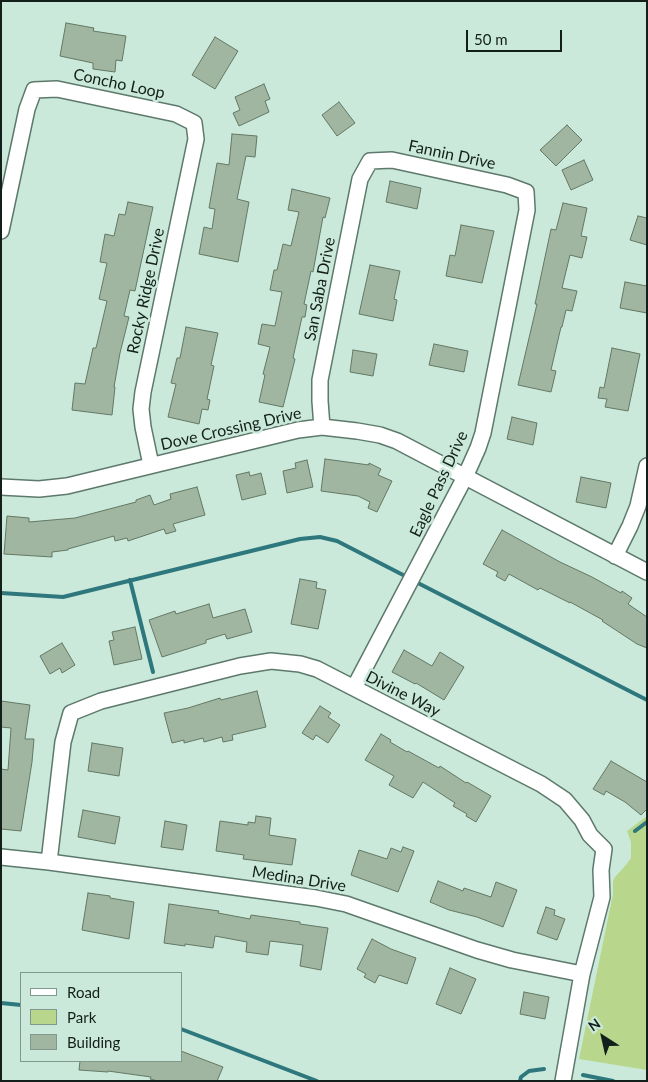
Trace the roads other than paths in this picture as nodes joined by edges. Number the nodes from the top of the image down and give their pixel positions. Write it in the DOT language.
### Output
graph roads {
  1 [pos="194,123"];
  2 [pos="370,160"];
  3 [pos="526,192"];
  4 [pos="1,231"];
  5 [pos="322,427"];
  6 [pos="151,465"];
  7 [pos="647,466"];
  8 [pos="465,477"];
  9 [pos="1,487"];
  10 [pos="614,556"];
  11 [pos="647,572"];
  12 [pos="354,688"];
  13 [pos="1,857"];
  14 [pos="49,862"];
  15 [pos="582,974"];
  16 [pos="562,1081"];
  1 -- 4 [label="street, Concho Loop"];
  1 -- 6 [label="street, Rocky Ridge Drive"];
  2 -- 3 [label="street, Fannin Drive"];
  2 -- 5 [label="street, San Saba Drive"];
  3 -- 8 [label="street, Eagle Pass Drive"];
  5 -- 6 [label="street, Dove Crossing Drive"];
  5 -- 8 [label="street, Dove Crossing Drive"];
  6 -- 9 [label="street, Dove Crossing Drive"];
  7 -- 10 [label="street"];
  8 -- 10 [label="street, Dove Crossing Drive"];
  8 -- 12 [label="street, Eagle Pass Drive"];
  10 -- 11 [label="street, Dove Crossing Drive"];
  12 -- 14 [label="street, Divine Way"];
  12 -- 15 [label="street, Divine Way"];
  13 -- 14 [label="street, Medina Drive"];
  14 -- 15 [label="street, Medina Drive"];
  15 -- 16 [label="street, Divine Way"];
}
